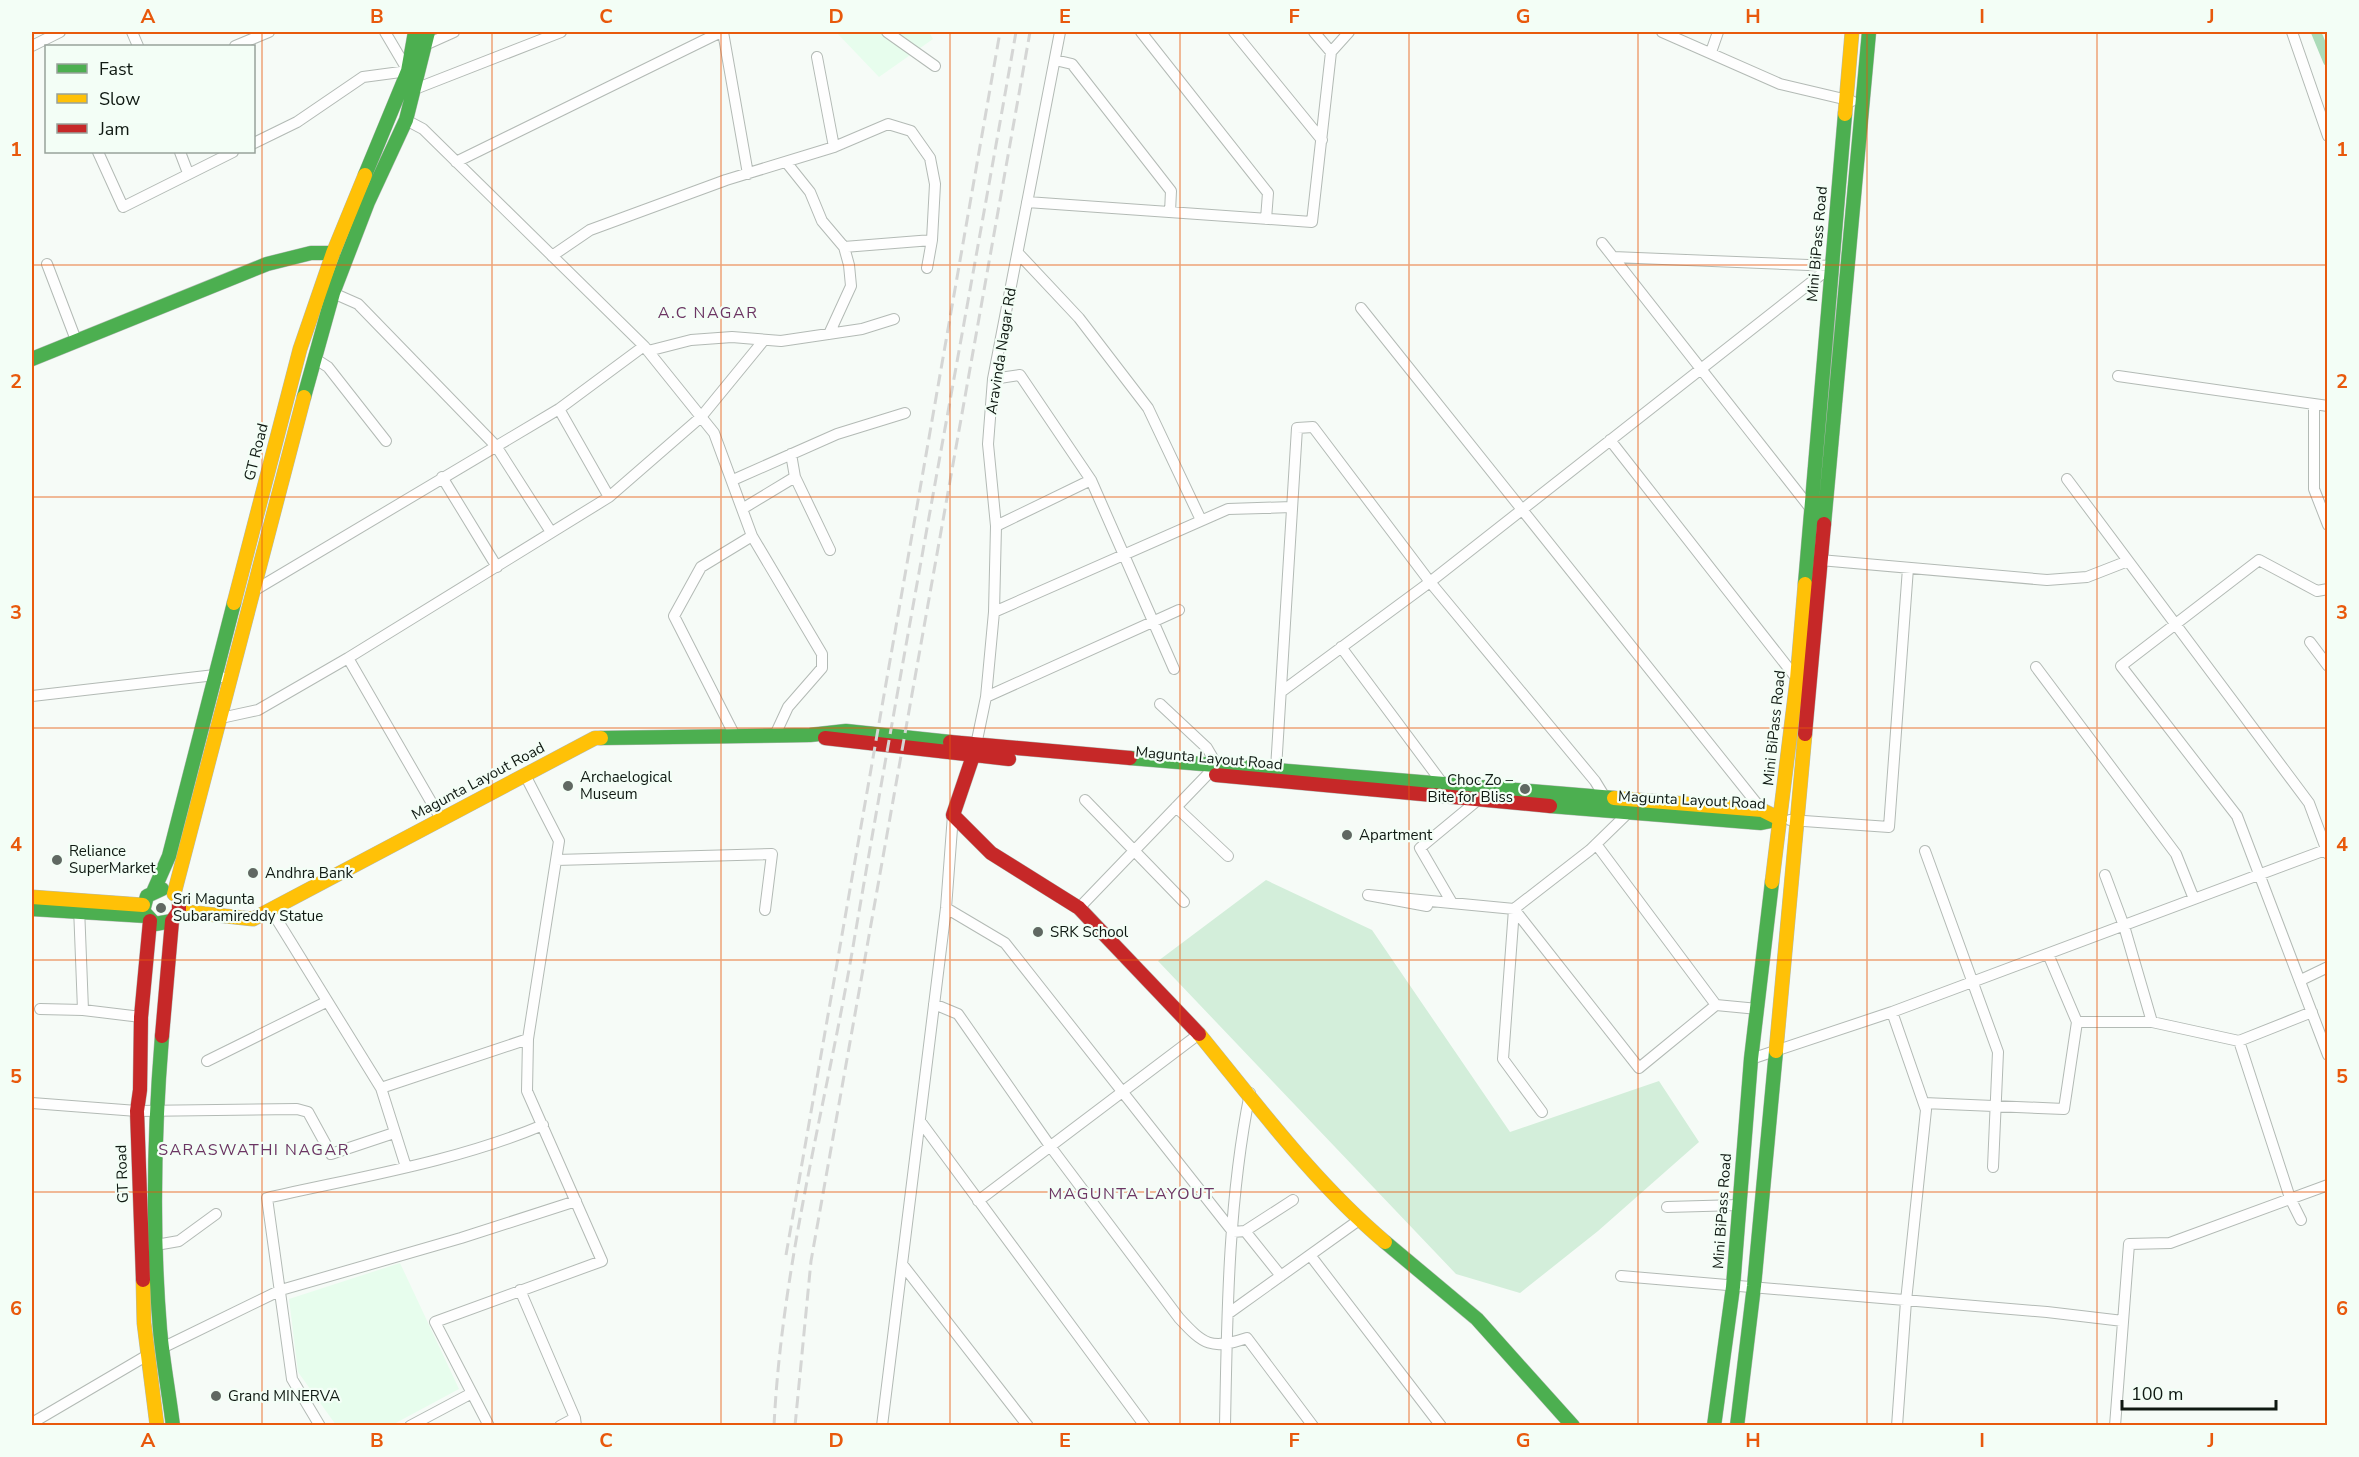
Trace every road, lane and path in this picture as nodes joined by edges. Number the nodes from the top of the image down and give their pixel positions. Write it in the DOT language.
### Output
graph roads {
  1 [pos="60,32"];
  2 [pos="269,32"];
  3 [pos="385,32"];
  4 [pos="415,32"];
  5 [pos="454,32"];
  6 [pos="561,32"];
  7 [pos="722,32"];
  8 [pos="887,32"];
  9 [pos="1060,32"];
  10 [pos="1141,32"];
  11 [pos="1234,32"];
  12 [pos="1314,32"];
  13 [pos="1322,32"];
  14 [pos="1349,32"];
  15 [pos="1662,32"];
  16 [pos="1718,32"];
  17 [pos="1852,32"];
  18 [pos="1869,32"];
  19 [pos="2292,32"];
  20 [pos="426,38"];
  21 [pos="50,42"];
  22 [pos="237,45"];
  23 [pos="32,46"];
  24 [pos="1331,52"];
  25 [pos="1711,52"];
  26 [pos="817,57"];
  27 [pos="1055,60"];
  28 [pos="935,66"];
  29 [pos="408,71"];
  30 [pos="415,89"];
  31 [pos="1845,100"];
  32 [pos="1863,103"];
  33 [pos="406,120"];
  34 [pos="2328,136"];
  35 [pos="1322,140"];
  36 [pos="255,143"];
  37 [pos="834,147"];
  38 [pos="98,153"];
  39 [pos="180,153"];
  40 [pos="231,153"];
  41 [pos="456,162"];
  42 [pos="786,162"];
  43 [pos="188,173"];
  44 [pos="748,174"];
  45 [pos="1028,202"];
  46 [pos="1170,212"];
  47 [pos="1266,219"];
  48 [pos="932,240"];
  49 [pos="1602,243"];
  50 [pos="844,247"];
  51 [pos="333,253"];
  52 [pos="1018,253"];
  53 [pos="552,256"];
  54 [pos="1613,256"];
  55 [pos="47,264"];
  56 [pos="1832,266"];
  57 [pos="1848,267"];
  58 [pos="927,268"];
  59 [pos="333,293"];
  60 [pos="1361,308"];
  61 [pos="894,319"];
  62 [pos="829,334"];
  63 [pos="76,339"];
  64 [pos="764,340"];
  65 [pos="646,348"];
  66 [pos="314,358"];
  67 [pos="32,359"];
  68 [pos="1700,370"];
  69 [pos="2118,376"];
  70 [pos="993,379"];
  71 [pos="2314,404"];
  72 [pos="2328,406"];
  73 [pos="559,409"];
  74 [pos="904,413"];
  75 [pos="702,417"];
  76 [pos="1610,440"];
  77 [pos="386,441"];
  78 [pos="496,446"];
  79 [pos="791,454"];
  80 [pos="442,477"];
  81 [pos="795,477"];
  82 [pos="2067,479"];
  83 [pos="733,480"];
  84 [pos="1091,480"];
  85 [pos="609,497"];
  86 [pos="1292,507"];
  87 [pos="1811,508"];
  88 [pos="742,509"];
  89 [pos="1521,510"];
  90 [pos="1201,520"];
  91 [pos="2328,525"];
  92 [pos="996,526"];
  93 [pos="552,532"];
  94 [pos="752,536"];
  95 [pos="830,550"];
  96 [pos="1125,555"];
  97 [pos="1820,560"];
  98 [pos="2128,561"];
  99 [pos="497,567"];
  100 [pos="1908,568"];
  101 [pos="1430,582"];
  102 [pos="2328,589"];
  103 [pos="255,590"];
  104 [pos="1179,610"];
  105 [pos="994,612"];
  106 [pos="1153,623"];
  107 [pos="2178,625"];
  108 [pos="2310,642"];
  109 [pos="1341,648"];
  110 [pos="348,658"];
  111 [pos="2328,666"];
  112 [pos="2036,667"];
  113 [pos="1174,669"];
  114 [pos="215,675"];
  115 [pos="1797,679"];
  116 [pos="231,680"];
  117 [pos="1281,692"];
  118 [pos="32,696"];
  119 [pos="986,697"];
  120 [pos="1160,704"];
  121 [pos="221,718"];
  122 [pos="775,735"];
  123 [pos="735,736"];
  124 [pos="974,750"];
  125 [pos="1213,769"];
  126 [pos="1276,770"];
  127 [pos="525,775"];
  128 [pos="1443,784"];
  129 [pos="1606,799"];
  130 [pos="1085,800"];
  131 [pos="1478,800"];
  132 [pos="1176,807"];
  133 [pos="1762,810"];
  134 [pos="1628,813"];
  135 [pos="953,814"];
  136 [pos="441,819"];
  137 [pos="1780,819"];
  138 [pos="1796,821"];
  139 [pos="1596,844"];
  140 [pos="1134,851"];
  141 [pos="1925,851"];
  142 [pos="2327,851"];
  143 [pos="1228,856"];
  144 [pos="556,860"];
  145 [pos="2105,875"];
  146 [pos="2259,875"];
  147 [pos="154,890"];
  148 [pos="174,894"];
  149 [pos="32,897"];
  150 [pos="2194,899"];
  151 [pos="1184,902"];
  152 [pos="1452,903"];
  153 [pos="1427,906"];
  154 [pos="79,907"];
  155 [pos="946,908"];
  156 [pos="1079,908"];
  157 [pos="32,909"];
  158 [pos="1514,909"];
  159 [pos="271,910"];
  160 [pos="765,910"];
  161 [pos="146,914"];
  162 [pos="176,916"];
  163 [pos="2124,926"];
  164 [pos="2048,954"];
  165 [pos="2328,967"];
  166 [pos="2301,980"];
  167 [pos="1972,982"];
  168 [pos="326,1002"];
  169 [pos="934,1004"];
  170 [pos="1716,1005"];
  171 [pos="1758,1009"];
  172 [pos="40,1010"];
  173 [pos="83,1010"];
  174 [pos="1892,1012"];
  175 [pos="2312,1012"];
  176 [pos="141,1017"];
  177 [pos="2077,1022"];
  178 [pos="2152,1022"];
  179 [pos="1199,1034"];
  180 [pos="528,1039"];
  181 [pos="2239,1041"];
  182 [pos="1775,1053"];
  183 [pos="2328,1054"];
  184 [pos="1751,1059"];
  185 [pos="207,1061"];
  186 [pos="381,1088"];
  187 [pos="1121,1093"];
  188 [pos="1250,1093"];
  189 [pos="32,1103"];
  190 [pos="1924,1103"];
  191 [pos="1994,1106"];
  192 [pos="137,1111"];
  193 [pos="156,1111"];
  194 [pos="1542,1112"];
  195 [pos="920,1121"];
  196 [pos="543,1125"];
  197 [pos="394,1132"];
  198 [pos="1050,1146"];
  199 [pos="406,1167"];
  200 [pos="1994,1167"];
  201 [pos="2328,1185"];
  202 [pos="2290,1198"];
  203 [pos="1293,1200"];
  204 [pos="576,1201"];
  205 [pos="978,1201"];
  206 [pos="1739,1205"];
  207 [pos="1667,1207"];
  208 [pos="216,1214"];
  209 [pos="1359,1220"];
  210 [pos="2301,1220"];
  211 [pos="1245,1231"];
  212 [pos="1233,1232"];
  213 [pos="156,1245"];
  214 [pos="1310,1255"];
  215 [pos="902,1264"];
  216 [pos="1281,1276"];
  217 [pos="1621,1276"];
  218 [pos="1754,1286"];
  219 [pos="1733,1287"];
  220 [pos="281,1290"];
  221 [pos="520,1290"];
  222 [pos="1906,1301"];
  223 [pos="1229,1313"];
  224 [pos="2123,1321"];
  225 [pos="1227,1345"];
  226 [pos="162,1348"];
  227 [pos="146,1356"];
  228 [pos="471,1393"];
  229 [pos="576,1421"];
  230 [pos="32,1423"];
  231 [pos="157,1425"];
  232 [pos="173,1425"];
  233 [pos="317,1425"];
  234 [pos="410,1425"];
  235 [pos="489,1425"];
  236 [pos="560,1425"];
  237 [pos="882,1425"];
  238 [pos="1028,1425"];
  239 [pos="1145,1425"];
  240 [pos="1225,1425"];
  241 [pos="1313,1425"];
  242 [pos="1441,1425"];
  243 [pos="1573,1425"];
  244 [pos="1714,1425"];
  245 [pos="1737,1425"];
  246 [pos="1897,1425"];
  247 [pos="2115,1425"];
  1 -- 21 [label="street"];
  2 -- 22 [label="street"];
  3 -- 29 [label="street"];
  4 -- 29 [label="main road, GT Road"];
  5 -- 20 [label="street"];
  6 -- 30 [label="street"];
  7 -- 41 [label="street"];
  7 -- 44 [label="street"];
  8 -- 28 [label="street"];
  9 -- 27 [label="street, Aravinda Nagar Rd"];
  10 -- 47 [label="street"];
  11 -- 35 [label="street"];
  12 -- 24 [label="street"];
  13 -- 24 [label="street"];
  14 -- 24 [label="street"];
  15 -- 25 [label="street"];
  16 -- 25 [label="street"];
  17 -- 31 [label="main road, Mini BiPass Road"];
  18 -- 32 [label="main road"];
  19 -- 34 [label="street"];
  20 -- 30 [label="main road"];
  21 -- 23 [label="street"];
  24 -- 35 [label="street"];
  25 -- 31 [label="street"];
  26 -- 37 [label="street"];
  27 -- 45 [label="street, Aravinda Nagar Rd"];
  27 -- 46 [label="street"];
  29 -- 36 [label="street"];
  29 -- 51 [label="main road, GT Road"];
  30 -- 33 [label="main road"];
  31 -- 32 [label="street"];
  31 -- 56 [label="main road, Mini BiPass Road"];
  32 -- 57 [label="main road"];
  33 -- 41 [label="street"];
  33 -- 59 [label="main road"];
  35 -- 47 [label="street"];
  37 -- 42 [label="street"];
  37 -- 48 [label="street"];
  38 -- 43 [label="street"];
  39 -- 43 [label="street"];
  40 -- 43 [label="street"];
  41 -- 53 [label="street"];
  42 -- 44 [label="street"];
  42 -- 50 [label="street"];
  44 -- 53 [label="street"];
  45 -- 46 [label="street"];
  45 -- 52 [label="street, Aravinda Nagar Rd"];
  46 -- 47 [label="street"];
  48 -- 50 [label="street"];
  48 -- 58 [label="street"];
  49 -- 54 [label="street"];
  50 -- 62 [label="street"];
  51 -- 63 [label="main road"];
  51 -- 114 [label="main road, GT Road"];
  52 -- 70 [label="street, Aravinda Nagar Rd"];
  52 -- 90 [label="street"];
  53 -- 65 [label="street"];
  54 -- 56 [label="street"];
  54 -- 68 [label="street"];
  55 -- 63 [label="street"];
  56 -- 57 [label="street"];
  56 -- 68 [label="street"];
  56 -- 87 [label="main road, Mini BiPass Road"];
  57 -- 97 [label="main road"];
  59 -- 66 [label="main road"];
  59 -- 78 [label="street"];
  60 -- 89 [label="street"];
  61 -- 62 [label="street"];
  62 -- 64 [label="street"];
  63 -- 67 [label="main road"];
  64 -- 65 [label="street"];
  64 -- 75 [label="street"];
  65 -- 73 [label="street"];
  65 -- 75 [label="street"];
  66 -- 77 [label="street"];
  66 -- 103 [label="main road"];
  68 -- 76 [label="street"];
  68 -- 87 [label="street"];
  69 -- 71 [label="street"];
  70 -- 84 [label="street"];
  70 -- 92 [label="street, Aravinda Nagar Rd"];
  71 -- 72 [label="street"];
  71 -- 91 [label="street"];
  73 -- 78 [label="street"];
  73 -- 85 [label="street"];
  74 -- 79 [label="street"];
  75 -- 83 [label="street"];
  75 -- 85 [label="street"];
  76 -- 89 [label="street"];
  76 -- 115 [label="street"];
  78 -- 80 [label="street"];
  78 -- 93 [label="street"];
  79 -- 81 [label="street"];
  79 -- 83 [label="street"];
  80 -- 99 [label="street"];
  80 -- 103 [label="street"];
  81 -- 88 [label="street"];
  81 -- 95 [label="street"];
  82 -- 98 [label="street"];
  83 -- 88 [label="street"];
  84 -- 92 [label="street"];
  84 -- 96 [label="street"];
  85 -- 93 [label="street"];
  86 -- 90 [label="street"];
  86 -- 101 [label="street"];
  86 -- 117 [label="street"];
  87 -- 115 [label="main road, Mini BiPass Road"];
  88 -- 94 [label="street"];
  89 -- 101 [label="street"];
  89 -- 133 [label="street"];
  90 -- 96 [label="street"];
  92 -- 105 [label="street, Aravinda Nagar Rd"];
  93 -- 99 [label="street"];
  94 -- 122 [label="street"];
  94 -- 123 [label="street"];
  96 -- 105 [label="street"];
  96 -- 106 [label="street"];
  97 -- 100 [label="street"];
  97 -- 138 [label="main road"];
  98 -- 100 [label="street"];
  98 -- 107 [label="street"];
  99 -- 110 [label="street"];
  100 -- 138 [label="street"];
  101 -- 109 [label="street"];
  101 -- 129 [label="street"];
  102 -- 107 [label="street"];
  103 -- 116 [label="main road"];
  104 -- 106 [label="street"];
  105 -- 119 [label="street, Aravinda Nagar Rd"];
  106 -- 113 [label="street"];
  106 -- 119 [label="street"];
  107 -- 142 [label="street"];
  107 -- 146 [label="street"];
  108 -- 111 [label="street"];
  109 -- 117 [label="street"];
  109 -- 128 [label="street"];
  110 -- 121 [label="street"];
  110 -- 136 [label="street"];
  112 -- 150 [label="street"];
  114 -- 116 [label="street"];
  114 -- 118 [label="street"];
  114 -- 147 [label="main road, GT Road"];
  115 -- 137 [label="main road, Mini BiPass Road"];
  116 -- 121 [label="main road"];
  117 -- 126 [label="street"];
  119 -- 124 [label="street, Aravinda Nagar Rd"];
  120 -- 125 [label="street"];
  121 -- 148 [label="main road"];
  122 -- 123 [label="main road, Magunta Layout Road"];
  122 -- 124 [label="main road, Magunta Layout Road"];
  123 -- 127 [label="main road, Magunta Layout Road"];
  124 -- 125 [label="main road, Magunta Layout Road"];
  124 -- 135 [label="main road"];
  125 -- 126 [label="main road, Magunta Layout Road"];
  125 -- 131 [label="main road, Magunta Layout Road"];
  125 -- 132 [label="street"];
  126 -- 128 [label="main road, Magunta Layout Road"];
  127 -- 136 [label="main road, Magunta Layout Road"];
  127 -- 144 [label="street"];
  128 -- 129 [label="main road, Magunta Layout Road"];
  129 -- 133 [label="main road, Magunta Layout Road"];
  130 -- 140 [label="street"];
  131 -- 134 [label="main road, Magunta Layout Road"];
  131 -- 152 [label="street"];
  132 -- 140 [label="street"];
  132 -- 143 [label="street"];
  133 -- 137 [label="main road, Magunta Layout Road"];
  134 -- 137 [label="main road, Magunta Layout Road"];
  134 -- 139 [label="street"];
  135 -- 155 [label="street"];
  135 -- 156 [label="main road"];
  136 -- 159 [label="main road, Magunta Layout Road"];
  137 -- 138 [label="street"];
  137 -- 171 [label="main road, Mini BiPass Road"];
  138 -- 182 [label="main road"];
  139 -- 158 [label="street"];
  139 -- 170 [label="street"];
  140 -- 151 [label="street"];
  140 -- 156 [label="street"];
  141 -- 167 [label="street"];
  142 -- 146 [label="street"];
  144 -- 160 [label="street"];
  144 -- 180 [label="street"];
  145 -- 163 [label="street"];
  146 -- 150 [label="street"];
  146 -- 166 [label="street"];
  147 -- 148 [label="main road"];
  147 -- 161 [label="main road"];
  148 -- 162 [label="main road"];
  149 -- 154 [label="main road"];
  150 -- 163 [label="street"];
  152 -- 153 [label="street"];
  152 -- 158 [label="street"];
  154 -- 157 [label="main road"];
  154 -- 161 [label="main road"];
  154 -- 173 [label="street"];
  155 -- 169 [label="street"];
  155 -- 187 [label="street"];
  156 -- 179 [label="main road"];
  158 -- 170 [label="street"];
  158 -- 194 [label="street"];
  159 -- 162 [label="main road, Magunta Layout Road"];
  159 -- 168 [label="street"];
  161 -- 162 [label="main road"];
  161 -- 176 [label="main road, GT Road"];
  162 -- 193 [label="main road"];
  163 -- 164 [label="street"];
  163 -- 178 [label="street"];
  164 -- 167 [label="street"];
  164 -- 177 [label="street"];
  165 -- 166 [label="street"];
  166 -- 175 [label="street"];
  167 -- 174 [label="street"];
  167 -- 191 [label="street"];
  168 -- 185 [label="street"];
  168 -- 186 [label="street"];
  169 -- 195 [label="street"];
  169 -- 198 [label="street"];
  170 -- 171 [label="street"];
  171 -- 184 [label="main road, Mini BiPass Road"];
  172 -- 173 [label="street"];
  173 -- 176 [label="street"];
  174 -- 182 [label="street"];
  174 -- 190 [label="street"];
  175 -- 181 [label="street"];
  175 -- 183 [label="street"];
  176 -- 192 [label="main road, GT Road"];
  177 -- 178 [label="street"];
  177 -- 191 [label="street"];
  178 -- 181 [label="street"];
  179 -- 187 [label="street"];
  179 -- 188 [label="main road"];
  180 -- 186 [label="street"];
  180 -- 196 [label="street"];
  181 -- 202 [label="street"];
  182 -- 184 [label="street"];
  182 -- 218 [label="main road"];
  184 -- 206 [label="main road, Mini BiPass Road"];
  186 -- 197 [label="street"];
  187 -- 198 [label="street"];
  187 -- 212 [label="street"];
  188 -- 209 [label="main road"];
  188 -- 212 [label="street"];
  189 -- 192 [label="street"];
  190 -- 191 [label="street"];
  190 -- 222 [label="street"];
  191 -- 200 [label="street"];
  192 -- 193 [label="street"];
  192 -- 227 [label="main road, GT Road"];
  193 -- 197 [label="street"];
  193 -- 213 [label="main road"];
  195 -- 205 [label="street"];
  195 -- 215 [label="street"];
  196 -- 199 [label="street"];
  196 -- 204 [label="street"];
  197 -- 199 [label="street"];
  198 -- 205 [label="street"];
  198 -- 225 [label="street"];
  199 -- 220 [label="street"];
  201 -- 202 [label="street"];
  202 -- 210 [label="street"];
  202 -- 224 [label="street"];
  203 -- 211 [label="street"];
  204 -- 220 [label="street"];
  204 -- 221 [label="street"];
  205 -- 239 [label="street"];
  206 -- 207 [label="street"];
  206 -- 219 [label="main road, Mini BiPass Road"];
  208 -- 213 [label="street"];
  209 -- 214 [label="street"];
  209 -- 243 [label="main road"];
  211 -- 212 [label="street"];
  211 -- 216 [label="street"];
  212 -- 223 [label="street"];
  213 -- 226 [label="main road"];
  214 -- 216 [label="street"];
  214 -- 242 [label="street"];
  215 -- 237 [label="street"];
  215 -- 238 [label="street"];
  216 -- 223 [label="street"];
  217 -- 219 [label="street"];
  218 -- 219 [label="street"];
  218 -- 222 [label="street"];
  218 -- 245 [label="main road"];
  219 -- 244 [label="main road, Mini BiPass Road"];
  220 -- 226 [label="street"];
  220 -- 233 [label="street"];
  221 -- 228 [label="street"];
  221 -- 229 [label="street"];
  222 -- 224 [label="street"];
  222 -- 246 [label="street"];
  223 -- 225 [label="street"];
  224 -- 247 [label="street"];
  225 -- 240 [label="street"];
  225 -- 241 [label="street"];
  226 -- 232 [label="main road"];
  227 -- 230 [label="street"];
  227 -- 231 [label="main road, GT Road"];
  228 -- 234 [label="street"];
  228 -- 235 [label="street"];
  229 -- 236 [label="street"];
}
